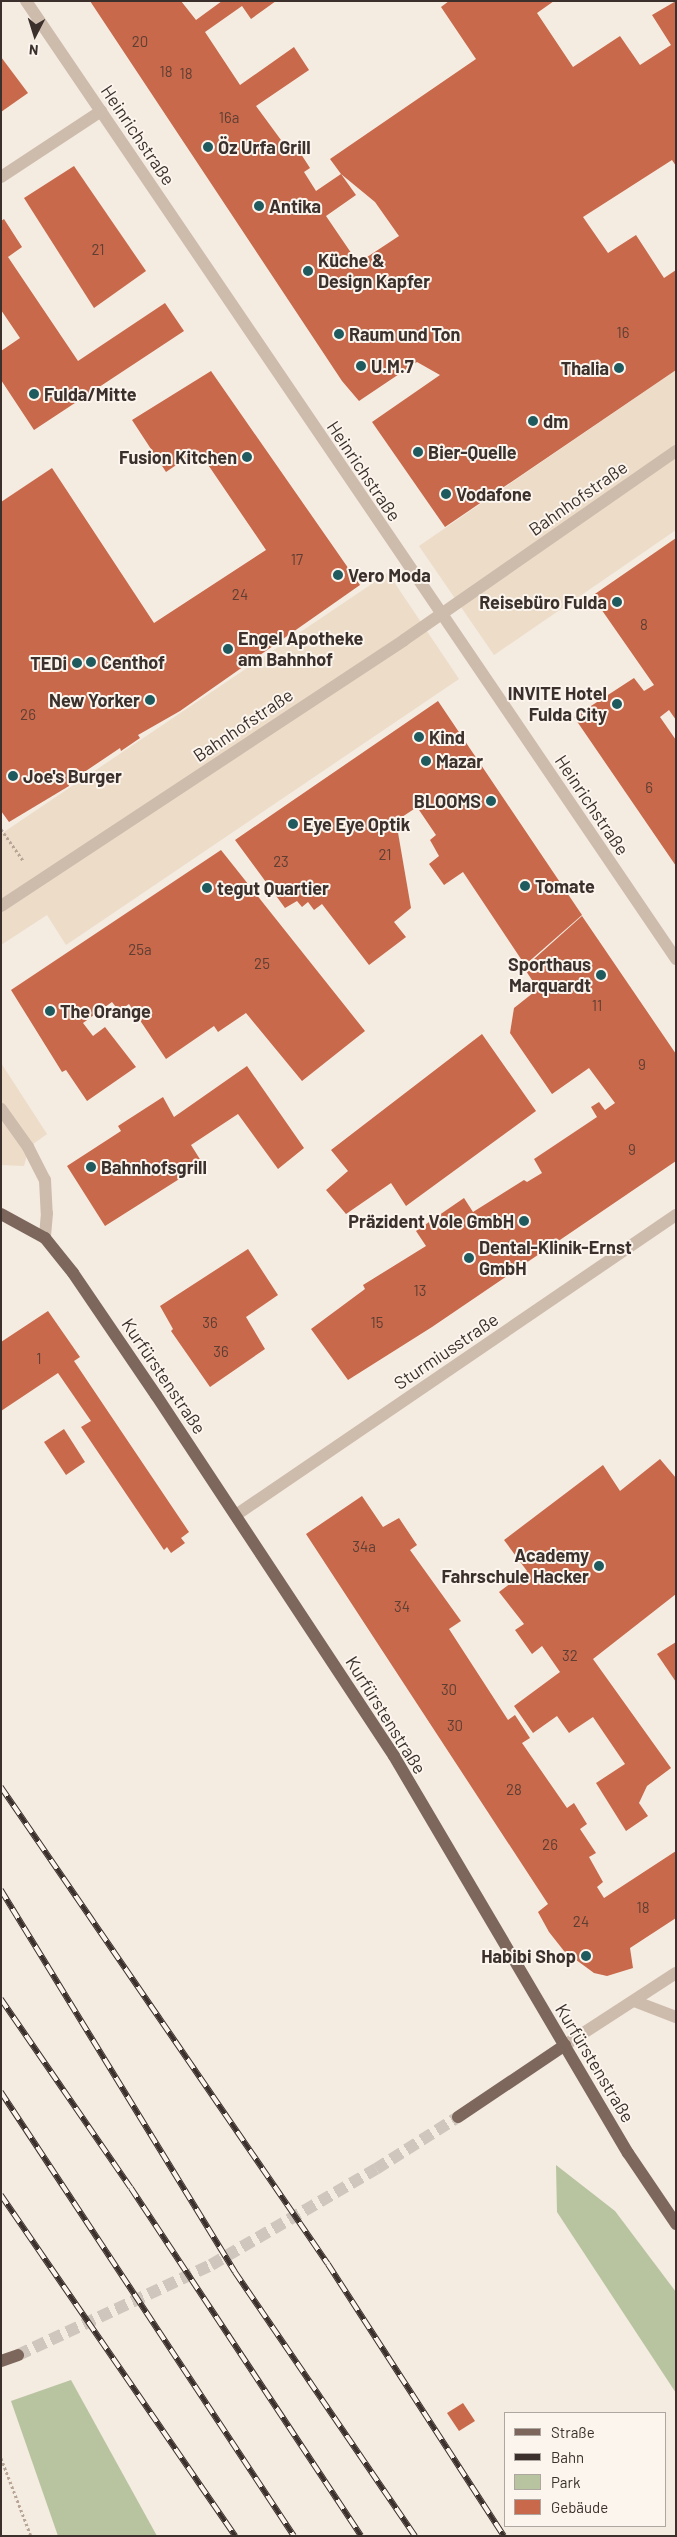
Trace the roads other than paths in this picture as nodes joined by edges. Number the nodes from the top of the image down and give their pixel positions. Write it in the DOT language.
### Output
graph roads {
  1 [pos="26,1"];
  2 [pos="100,111"];
  3 [pos="1,177"];
  4 [pos="676,451"];
  5 [pos="441,614"];
  6 [pos="1,906"];
  7 [pos="676,959"];
  8 [pos="1,1109"];
  9 [pos="1,1214"];
  10 [pos="676,1215"];
  11 [pos="45,1238"];
  12 [pos="236,1515"];
  13 [pos="676,1973"];
  14 [pos="634,2001"];
  15 [pos="676,2017"];
  16 [pos="565,2044"];
  17 [pos="458,2117"];
  18 [pos="676,2224"];
  19 [pos="18,2355"];
  20 [pos="1,2356"];
  21 [pos="1,2361"];
  1 -- 2 [label="street, Heinrichstraße"];
  2 -- 3 [label="street"];
  2 -- 5 [label="street, Heinrichstraße"];
  4 -- 5 [label="street, Bahnhofstraße"];
  5 -- 6 [label="street, Bahnhofstraße"];
  5 -- 7 [label="street, Heinrichstraße"];
  8 -- 11 [label="street"];
  9 -- 11 [label="main road"];
  10 -- 12 [label="street, Sturmiusstraße"];
  11 -- 12 [label="main road, Kurfürstenstraße"];
  12 -- 16 [label="main road, Kurfürstenstraße"];
  13 -- 14 [label="street"];
  14 -- 15 [label="street"];
  14 -- 16 [label="street"];
  16 -- 17 [label="main road"];
  16 -- 18 [label="main road, Kurfürstenstraße"];
  19 -- 20 [label="street"];
  19 -- 21 [label="main road"];
}
